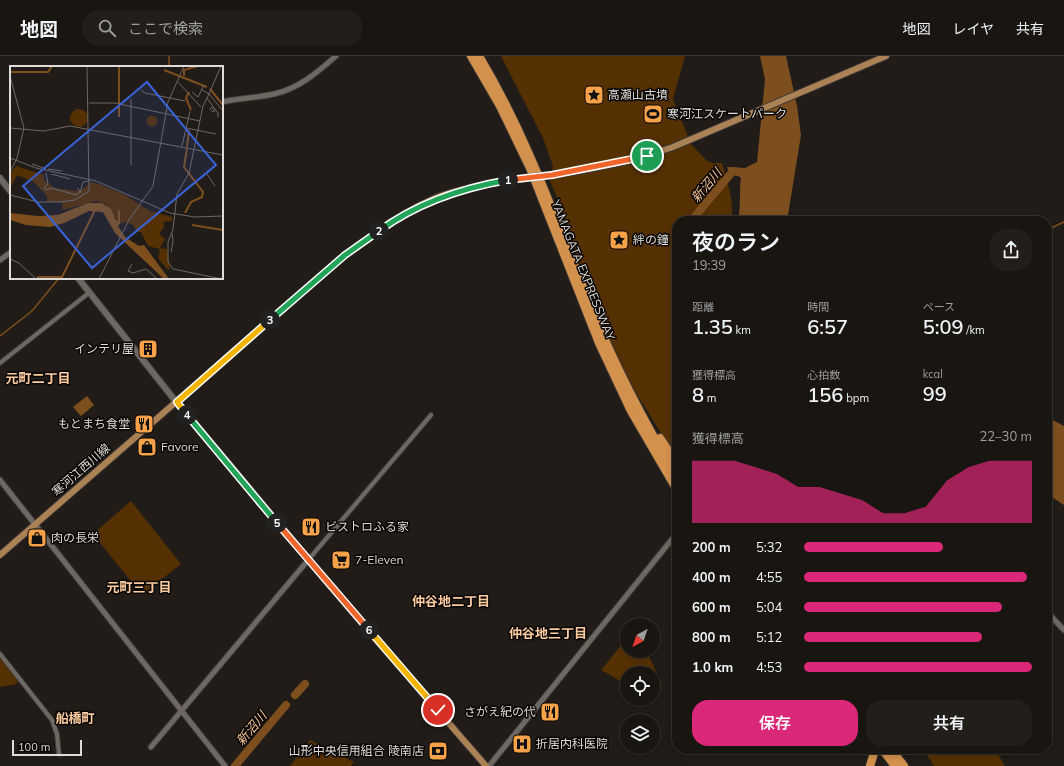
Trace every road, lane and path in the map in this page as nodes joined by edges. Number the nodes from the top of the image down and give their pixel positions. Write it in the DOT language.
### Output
graph roads {
  1 [pos="336,56"];
  2 [pos="471,56"];
  3 [pos="479,56"];
  4 [pos="886,56"];
  5 [pos="223,102"];
  6 [pos="0,178"];
  7 [pos="10,191"];
  8 [pos="10,253"];
  9 [pos="0,260"];
  10 [pos="79,279"];
  11 [pos="90,292"];
  12 [pos="596,328"];
  13 [pos="601,340"];
  14 [pos="0,363"];
  15 [pos="625,383"];
  16 [pos="177,402"];
  17 [pos="431,415"];
  18 [pos="672,455"];
  19 [pos="672,467"];
  20 [pos="0,480"];
  21 [pos="672,481"];
  22 [pos="35,524"];
  23 [pos="672,538"];
  24 [pos="0,555"];
  25 [pos="309,559"];
  26 [pos="1052,617"];
  27 [pos="1064,630"];
  28 [pos="0,654"];
  29 [pos="182,711"];
  30 [pos="151,747"];
  31 [pos="59,754"];
  32 [pos="874,754"];
  33 [pos="886,754"];
  34 [pos="895,754"];
  35 [pos="902,754"];
  36 [pos="225,766"];
  37 [pos="488,766"];
  38 [pos="870,766"];
  39 [pos="894,766"];
  40 [pos="904,766"];
  41 [pos="910,766"];
  1 -- 5 [label="street"];
  2 -- 12 [label="highway, YAMAGATA EXPRESSWAY"];
  3 -- 12 [label="highway, YAMAGATA EXPRESSWAY"];
  4 -- 16 [label="main road, 寒河江西川線, bridge"];
  6 -- 7 [label="main road"];
  8 -- 9 [label="street"];
  10 -- 11 [label="main road"];
  11 -- 14 [label="street"];
  11 -- 16 [label="main road"];
  12 -- 13 [label="highway, YAMAGATA EXPRESSWAY"];
  13 -- 15 [label="highway, YAMAGATA EXPRESSWAY"];
  13 -- 21 [label="highway, YAMAGATA EXPRESSWAY"];
  15 -- 18 [label="highway"];
  15 -- 19 [label="highway, YAMAGATA EXPRESSWAY"];
  16 -- 22 [label="main road, 寒河江西川線"];
  16 -- 25 [label="main road"];
  17 -- 25 [label="street"];
  20 -- 22 [label="street"];
  22 -- 24 [label="main road, 寒河江西川線"];
  22 -- 29 [label="street"];
  23 -- 37 [label="street"];
  25 -- 29 [label="street"];
  25 -- 37 [label="main road"];
  26 -- 27 [label="street"];
  28 -- 31 [label="street"];
  29 -- 30 [label="street"];
  29 -- 36 [label="street"];
  32 -- 38 [label="highway"];
  33 -- 39 [label="highway"];
  34 -- 40 [label="highway"];
  35 -- 41 [label="highway"];
}
